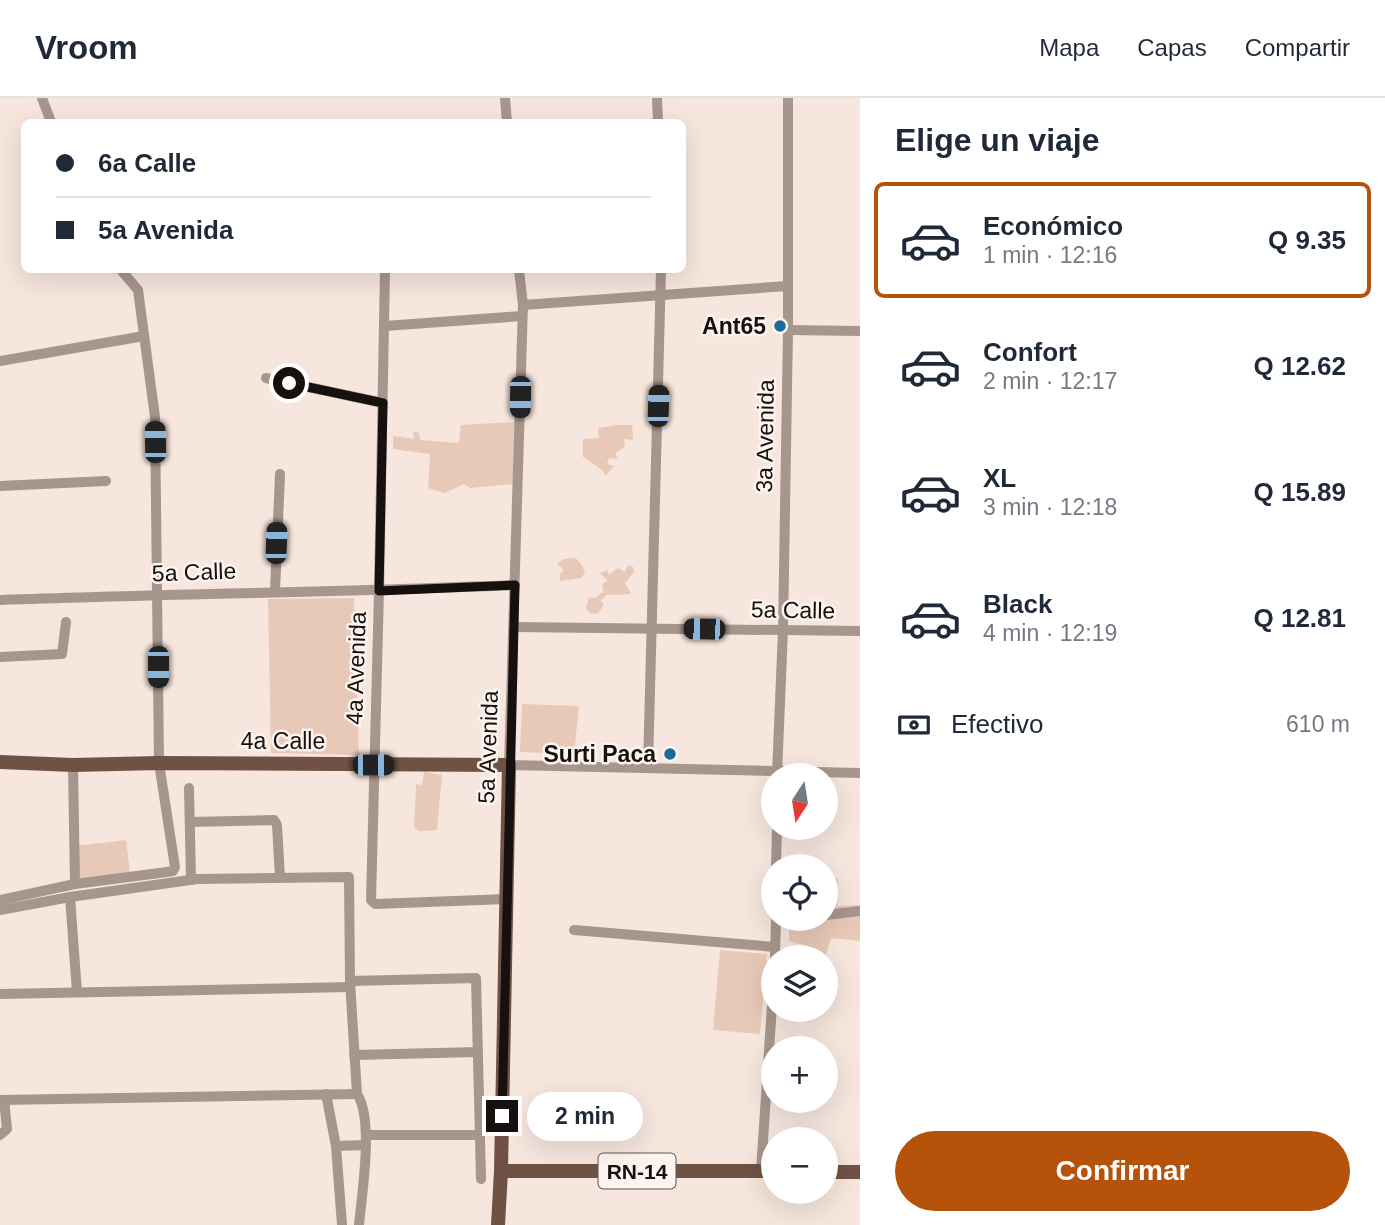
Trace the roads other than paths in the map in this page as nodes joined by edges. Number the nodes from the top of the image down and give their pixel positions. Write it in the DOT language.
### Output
graph roads {
  1 [pos="41,98"];
  2 [pos="505,98"];
  3 [pos="657,98"];
  4 [pos="788,98"];
  5 [pos="50,119"];
  6 [pos="507,119"];
  7 [pos="657,119"];
  8 [pos="124,273"];
  9 [pos="385,273"];
  10 [pos="519,273"];
  11 [pos="661,273"];
  12 [pos="788,286"];
  13 [pos="661,295"];
  14 [pos="522,311"];
  15 [pos="385,326"];
  16 [pos="788,330"];
  17 [pos="860,331"];
  18 [pos="144,336"];
  19 [pos="0,361"];
  20 [pos="266,378"];
  21 [pos="383,403"];
  22 [pos="280,474"];
  23 [pos="106,481"];
  24 [pos="0,486"];
  25 [pos="515,585"];
  26 [pos="275,591"];
  27 [pos="379,591"];
  28 [pos="158,594"];
  29 [pos="0,600"];
  30 [pos="66,622"];
  31 [pos="515,627"];
  32 [pos="651,629"];
  33 [pos="782,630"];
  34 [pos="860,632"];
  35 [pos="0,657"];
  36 [pos="0,762"];
  37 [pos="159,763"];
  38 [pos="777,763"];
  39 [pos="73,765"];
  40 [pos="373,765"];
  41 [pos="509,765"];
  42 [pos="648,767"];
  43 [pos="761,773"];
  44 [pos="838,773"];
  45 [pos="860,773"];
  46 [pos="189,788"];
  47 [pos="190,822"];
  48 [pos="280,878"];
  49 [pos="191,880"];
  50 [pos="75,884"];
  51 [pos="70,897"];
  52 [pos="507,899"];
  53 [pos="0,900"];
  54 [pos="0,910"];
  55 [pos="860,911"];
  56 [pos="838,914"];
  57 [pos="574,930"];
  58 [pos="761,950"];
  59 [pos="350,984"];
  60 [pos="78,992"];
  61 [pos="0,994"];
  62 [pos="772,1022"];
  63 [pos="478,1052"];
  64 [pos="354,1055"];
  65 [pos="326,1094"];
  66 [pos="357,1094"];
  67 [pos="2,1100"];
  68 [pos="769,1127"];
  69 [pos="0,1135"];
  70 [pos="480,1135"];
  71 [pos="366,1140"];
  72 [pos="336,1146"];
  73 [pos="501,1171"];
  74 [pos="761,1171"];
  75 [pos="838,1172"];
  76 [pos="860,1172"];
  77 [pos="481,1179"];
  78 [pos="342,1225"];
  79 [pos="359,1225"];
  80 [pos="498,1225"];
  1 -- 5 [label="street"];
  2 -- 6 [label="street"];
  3 -- 7 [label="street"];
  4 -- 12 [label="street, 3a Avenida"];
  8 -- 18 [label="street"];
  9 -- 15 [label="street, 4a Avenida"];
  10 -- 14 [label="street, 5a Avenida"];
  11 -- 13 [label="street"];
  12 -- 13 [label="street"];
  12 -- 16 [label="street, 3a Avenida"];
  13 -- 14 [label="street"];
  13 -- 32 [label="street"];
  14 -- 15 [label="street"];
  14 -- 25 [label="street, 5a Avenida"];
  15 -- 21 [label="street, 4a Avenida"];
  16 -- 17 [label="street"];
  16 -- 33 [label="street, 3a Avenida"];
  18 -- 19 [label="street"];
  18 -- 28 [label="street"];
  20 -- 21 [label="street"];
  21 -- 27 [label="street, 4a Avenida"];
  22 -- 26 [label="street"];
  23 -- 24 [label="street"];
  25 -- 27 [label="street, 5a Calle"];
  25 -- 31 [label="street, 5a Avenida"];
  26 -- 27 [label="street, 5a Calle"];
  26 -- 28 [label="street, 5a Calle"];
  27 -- 40 [label="street, 4a Avenida"];
  28 -- 29 [label="street, 5a Calle"];
  28 -- 37 [label="street"];
  30 -- 35 [label="street"];
  31 -- 32 [label="street, 5a Calle"];
  31 -- 41 [label="street, 5a Avenida"];
  32 -- 33 [label="street, 5a Calle"];
  32 -- 42 [label="street"];
  33 -- 34 [label="street, 5a Calle"];
  33 -- 38 [label="street, 3a Avenida"];
  36 -- 39 [label="main road, 4a Calle"];
  37 -- 39 [label="main road, 4a Calle"];
  37 -- 40 [label="main road, 4a Calle"];
  37 -- 50 [label="street"];
  39 -- 50 [label="street"];
  40 -- 41 [label="main road, 4a Calle"];
  40 -- 52 [label="street, 4a Avenida"];
  41 -- 42 [label="street, 4a Calle"];
  41 -- 52 [label="main road, 5a Avenida"];
  42 -- 43 [label="street, 4a Calle"];
  44 -- 45 [label="street, 4a Calle"];
  46 -- 47 [label="street"];
  47 -- 48 [label="street"];
  47 -- 49 [label="street"];
  48 -- 49 [label="street"];
  48 -- 59 [label="street"];
  49 -- 51 [label="street"];
  50 -- 53 [label="street"];
  51 -- 54 [label="street"];
  51 -- 60 [label="street"];
  52 -- 73 [label="main road, 5a Avenida"];
  55 -- 56 [label="street"];
  57 -- 58 [label="street"];
  59 -- 60 [label="street"];
  59 -- 63 [label="street"];
  59 -- 64 [label="street"];
  60 -- 61 [label="street"];
  62 -- 68 [label="street"];
  63 -- 64 [label="street"];
  63 -- 70 [label="street"];
  64 -- 66 [label="street"];
  65 -- 66 [label="street"];
  65 -- 67 [label="street"];
  65 -- 72 [label="street"];
  66 -- 71 [label="street"];
  67 -- 69 [label="street"];
  70 -- 71 [label="street"];
  70 -- 77 [label="street"];
  71 -- 72 [label="street"];
  71 -- 79 [label="street"];
  72 -- 78 [label="street"];
  73 -- 74 [label="main road, RN-14"];
  73 -- 80 [label="main road, 5a Avenida"];
  75 -- 76 [label="main road"];
}
